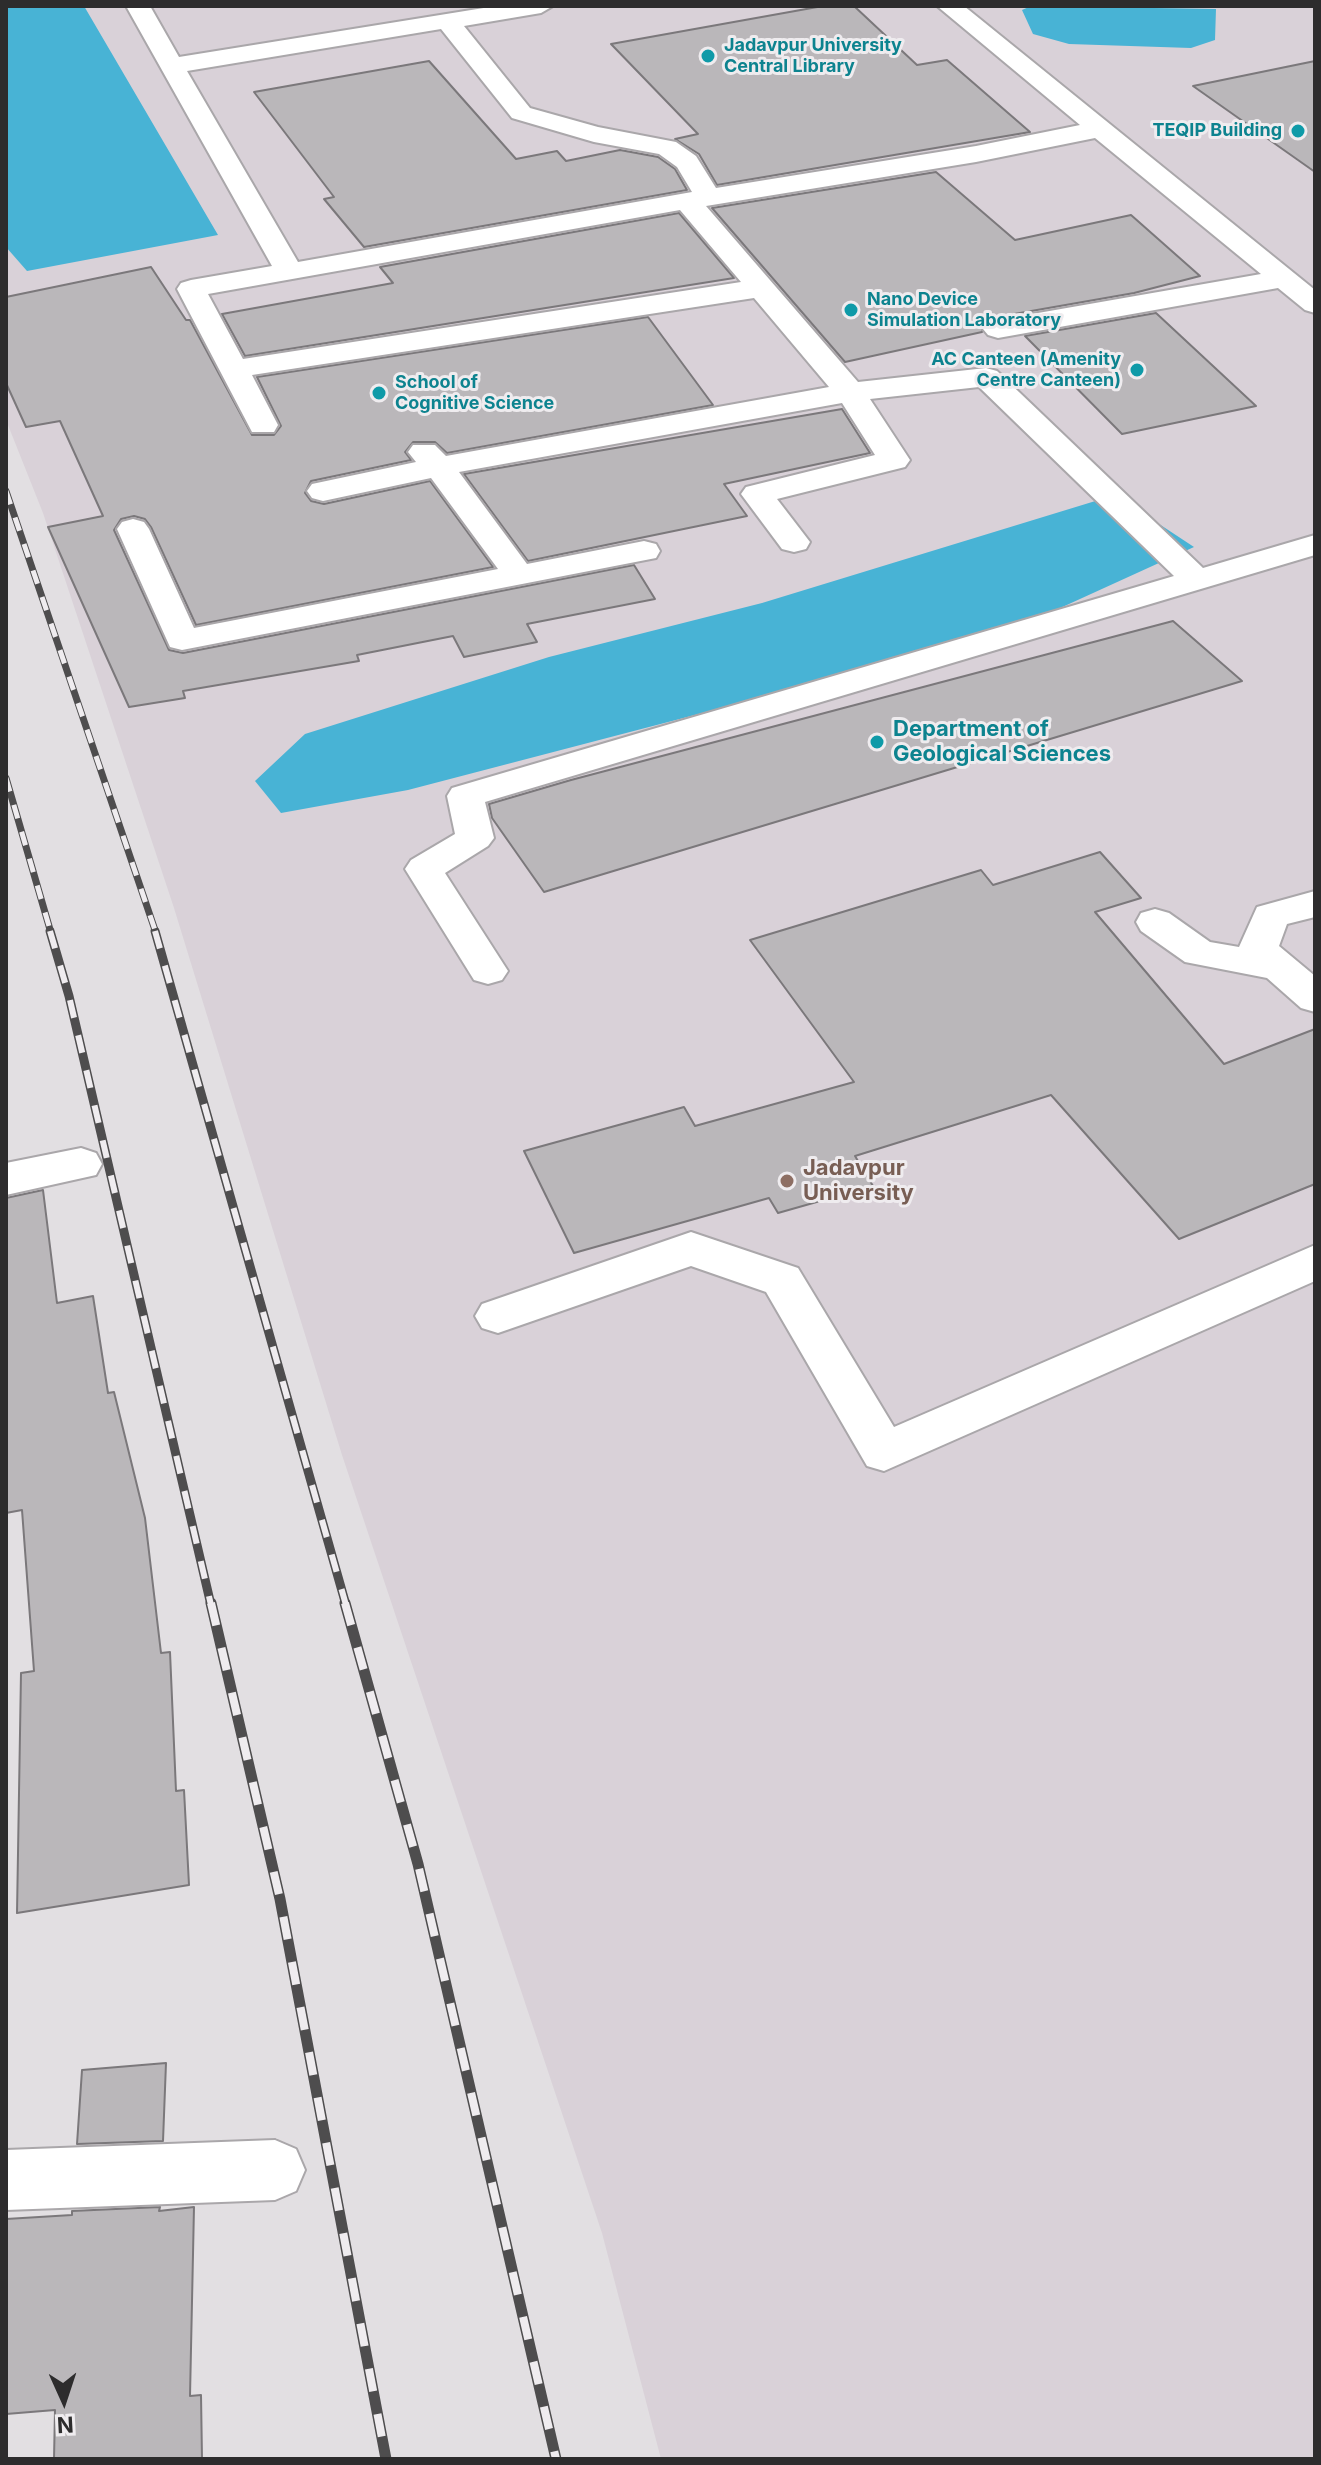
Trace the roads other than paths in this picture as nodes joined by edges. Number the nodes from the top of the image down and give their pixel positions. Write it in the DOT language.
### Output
graph roads {
  1 [pos="138,6"];
  2 [pos="541,6"];
  3 [pos="949,6"];
  4 [pos="447,21"];
  5 [pos="169,66"];
  6 [pos="1100,129"];
  7 [pos="697,199"];
  8 [pos="289,271"];
  9 [pos="1284,279"];
  10 [pos="761,288"];
  11 [pos="1315,304"];
  12 [pos="998,329"];
  13 [pos="233,369"];
  14 [pos="850,392"];
  15 [pos="263,425"];
  16 [pos="432,459"];
  17 [pos="323,491"];
  18 [pos="133,529"];
  19 [pos="794,542"];
  20 [pos="1315,545"];
  21 [pos="644,551"];
  22 [pos="518,574"];
  23 [pos="1197,580"];
  24 [pos="1315,904"];
  25 [pos="1155,922"];
  26 [pos="1279,967"];
  27 [pos="488,971"];
  28 [pos="1315,998"];
  29 [pos="81,1164"];
  30 [pos="6,1179"];
  31 [pos="1315,1262"];
  32 [pos="498,1316"];
  33 [pos="275,2170"];
  34 [pos="6,2180"];
  1 -- 5 [label="street"];
  2 -- 4 [label="street"];
  3 -- 6 [label="street"];
  4 -- 5 [label="street"];
  4 -- 7 [label="street"];
  5 -- 8 [label="street"];
  6 -- 7 [label="street"];
  6 -- 9 [label="street"];
  7 -- 8 [label="street"];
  7 -- 10 [label="street"];
  8 -- 13 [label="street"];
  9 -- 11 [label="street"];
  9 -- 12 [label="street"];
  10 -- 13 [label="street"];
  10 -- 14 [label="street"];
  13 -- 15 [label="street"];
  14 -- 16 [label="street"];
  14 -- 19 [label="street"];
  14 -- 23 [label="street"];
  16 -- 17 [label="street"];
  16 -- 22 [label="street"];
  18 -- 22 [label="street"];
  20 -- 23 [label="street"];
  21 -- 22 [label="street"];
  23 -- 27 [label="street"];
  24 -- 26 [label="street"];
  25 -- 26 [label="street"];
  26 -- 28 [label="street"];
  29 -- 30 [label="street"];
  31 -- 32 [label="street"];
  33 -- 34 [label="street"];
}
